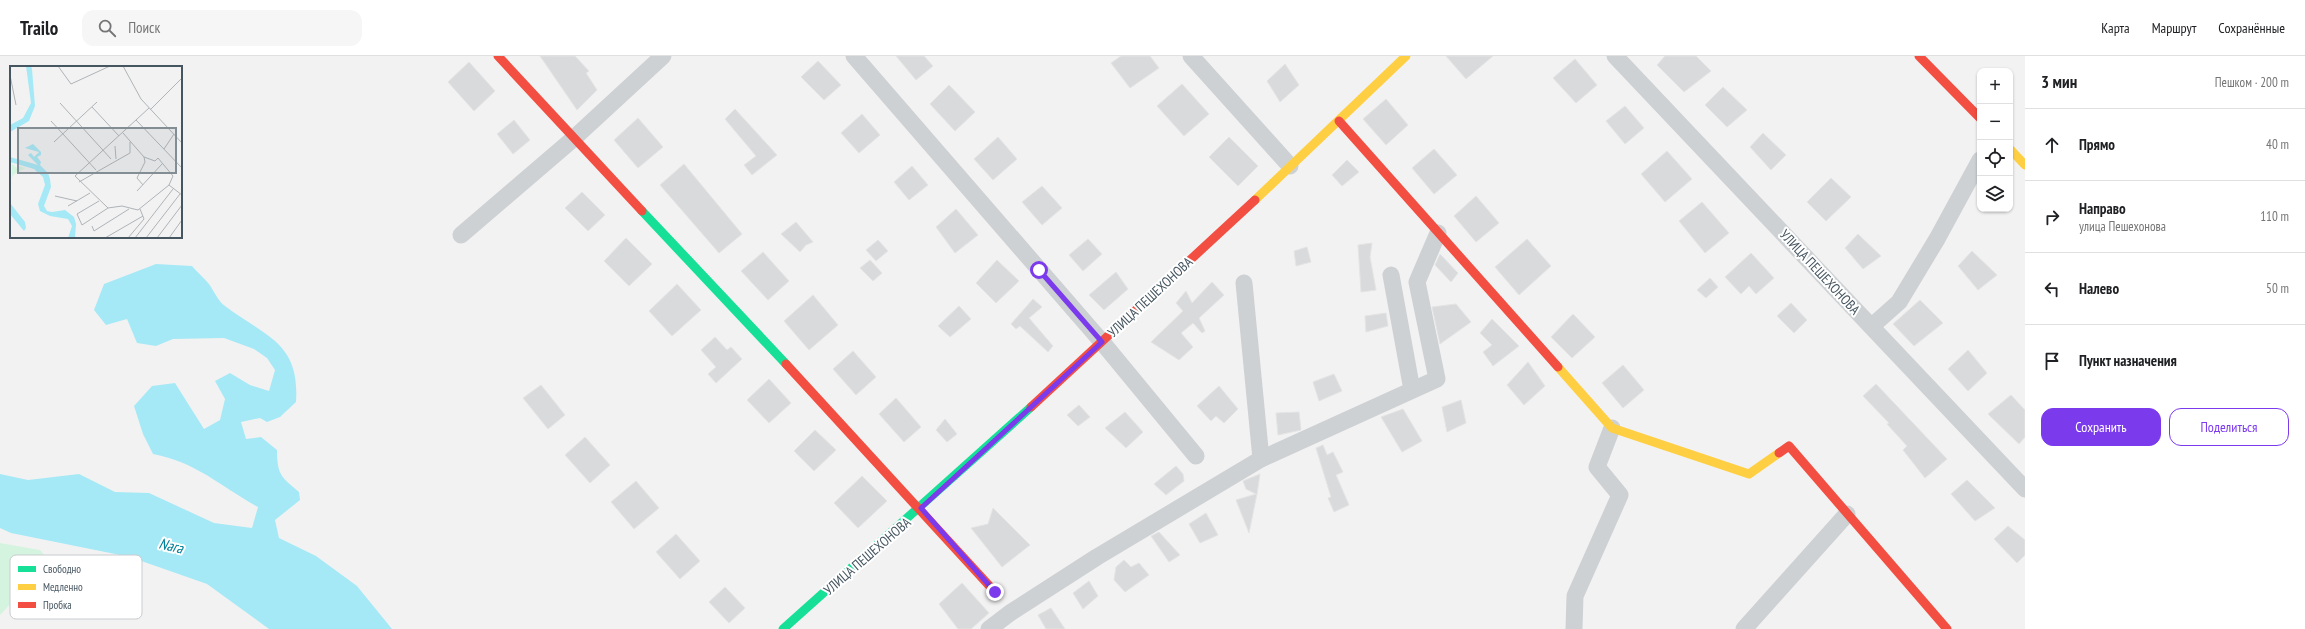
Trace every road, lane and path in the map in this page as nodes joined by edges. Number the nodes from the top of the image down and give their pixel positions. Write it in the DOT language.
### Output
graph roads {
  1 [pos="498,56"];
  2 [pos="663,56"];
  3 [pos="854,56"];
  4 [pos="1191,56"];
  5 [pos="1406,56"];
  6 [pos="1615,56"];
  7 [pos="1919,56"];
  8 [pos="1977,115"];
  9 [pos="1339,121"];
  10 [pos="573,139"];
  11 [pos="2013,152"];
  12 [pos="2025,165"];
  13 [pos="1290,166"];
  14 [pos="1977,166"];
  15 [pos="1438,233"];
  16 [pos="461,235"];
  17 [pos="1391,275"];
  18 [pos="1244,283"];
  19 [pos="1872,326"];
  20 [pos="1102,342"];
  21 [pos="1412,390"];
  22 [pos="1612,428"];
  23 [pos="1196,456"];
  24 [pos="1261,459"];
  25 [pos="2025,489"];
  26 [pos="921,508"];
  27 [pos="1847,514"];
  28 [pos="995,592"];
  29 [pos="783,629"];
  30 [pos="989,629"];
  31 [pos="1574,629"];
  32 [pos="1744,629"];
  33 [pos="1947,629"];
  1 -- 10 [label="street"];
  2 -- 10 [label="street"];
  3 -- 20 [label="street"];
  4 -- 13 [label="street"];
  5 -- 9 [label="street, УЛИЦА ПЕШЕХОНОВА"];
  6 -- 19 [label="street, УЛИЦА ПЕШЕХОНОВА"];
  7 -- 8 [label="street"];
  9 -- 13 [label="street, УЛИЦА ПЕШЕХОНОВА"];
  9 -- 15 [label="street"];
  10 -- 16 [label="street"];
  10 -- 26 [label="street"];
  11 -- 12 [label="street"];
  13 -- 20 [label="street, УЛИЦА ПЕШЕХОНОВА"];
  14 -- 19 [label="street"];
  15 -- 21 [label="street"];
  15 -- 22 [label="street"];
  17 -- 21 [label="street"];
  18 -- 24 [label="street"];
  19 -- 25 [label="street, УЛИЦА ПЕШЕХОНОВА"];
  20 -- 23 [label="street"];
  20 -- 26 [label="street, УЛИЦА ПЕШЕХОНОВА"];
  21 -- 24 [label="street"];
  22 -- 27 [label="street"];
  22 -- 31 [label="street"];
  24 -- 30 [label="street"];
  26 -- 28 [label="street"];
  26 -- 29 [label="street, УЛИЦА ПЕШЕХОНОВА"];
  27 -- 32 [label="street"];
  27 -- 33 [label="street"];
}
